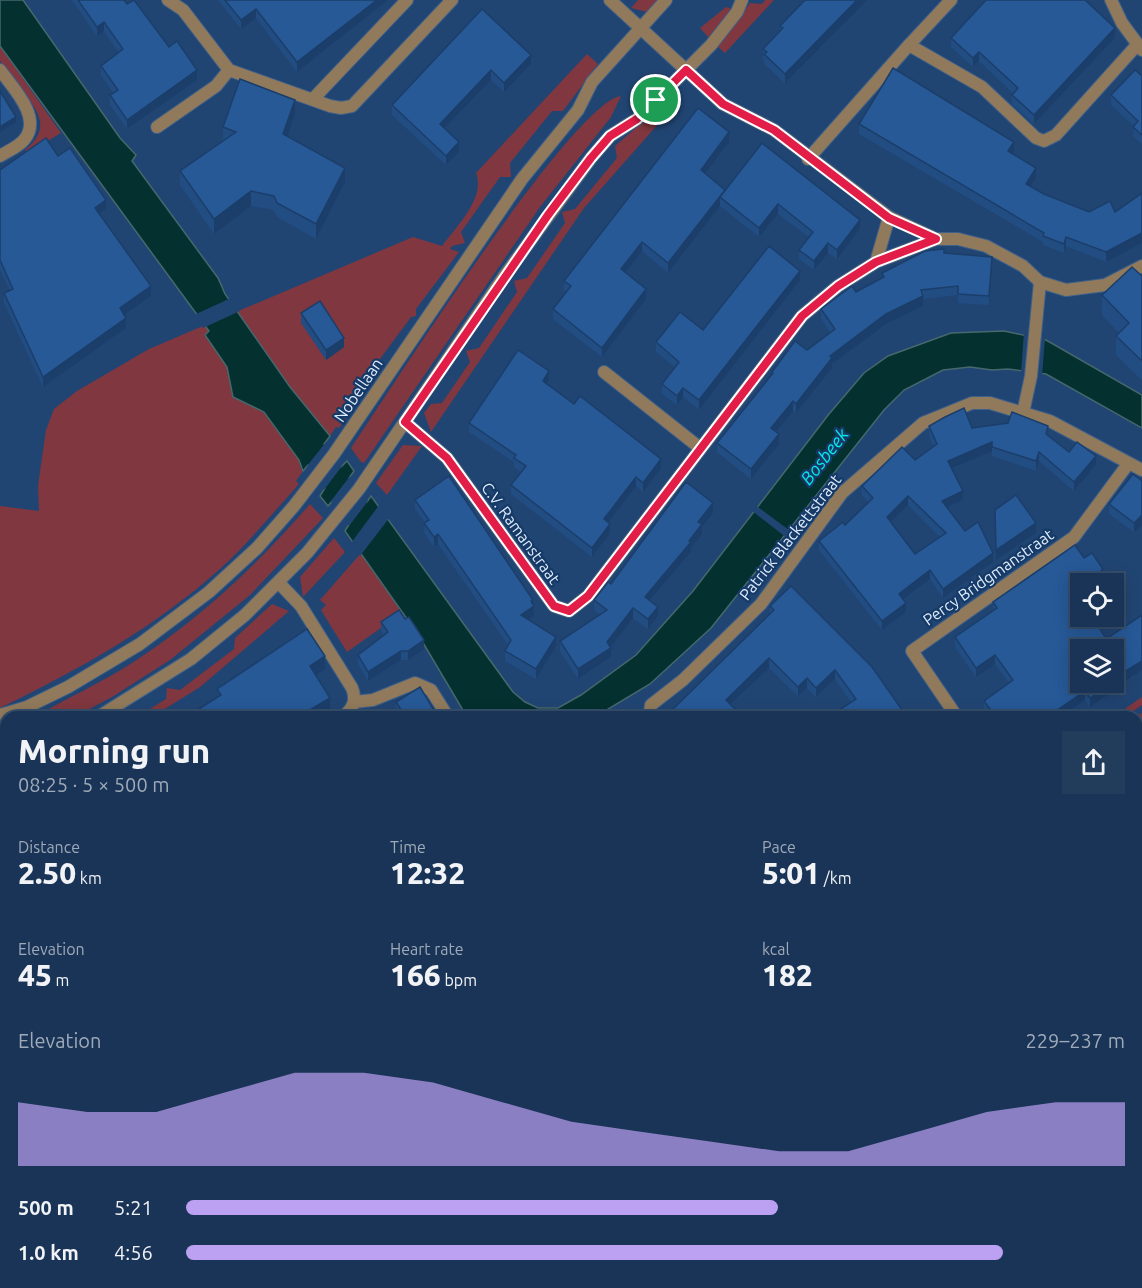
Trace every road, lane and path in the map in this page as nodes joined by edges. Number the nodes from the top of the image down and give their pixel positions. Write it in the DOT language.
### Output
graph roads {
  1 [pos="168,0"];
  2 [pos="407,0"];
  3 [pos="452,0"];
  4 [pos="610,0"];
  5 [pos="666,0"];
  6 [pos="742,0"];
  7 [pos="951,0"];
  8 [pos="1111,0"];
  9 [pos="640,28"];
  10 [pos="909,45"];
  11 [pos="1140,48"];
  12 [pos="0,70"];
  13 [pos="229,70"];
  14 [pos="686,70"];
  15 [pos="313,99"];
  16 [pos="157,127"];
  17 [pos="0,156"];
  18 [pos="808,159"];
  19 [pos="889,218"];
  20 [pos="936,239"];
  21 [pos="876,262"];
  22 [pos="1142,266"];
  23 [pos="1040,282"];
  24 [pos="604,372"];
  25 [pos="1023,413"];
  26 [pos="405,422"];
  27 [pos="699,448"];
  28 [pos="1128,464"];
  29 [pos="1142,470"];
  30 [pos="279,583"];
  31 [pos="354,702"];
  32 [pos="14,711"];
  33 [pos="108,711"];
  34 [pos="350,711"];
  35 [pos="444,711"];
  36 [pos="650,711"];
  37 [pos="953,711"];
  1 -- 13 [label="street"];
  2 -- 15 [label="street"];
  3 -- 15 [label="street"];
  4 -- 9 [label="street"];
  5 -- 9 [label="street, Nobellaan"];
  6 -- 14 [label="street"];
  7 -- 10 [label="street"];
  8 -- 11 [label="street"];
  9 -- 14 [label="street"];
  9 -- 32 [label="street, Nobellaan"];
  10 -- 11 [label="street"];
  10 -- 18 [label="street"];
  12 -- 17 [label="street"];
  13 -- 15 [label="street"];
  13 -- 16 [label="street"];
  14 -- 18 [label="street"];
  14 -- 26 [label="street"];
  18 -- 19 [label="street"];
  19 -- 20 [label="street"];
  19 -- 21 [label="street"];
  20 -- 21 [label="street, C.V. Ramanstraat"];
  20 -- 23 [label="street"];
  21 -- 27 [label="street, C.V. Ramanstraat"];
  22 -- 23 [label="street"];
  23 -- 25 [label="street"];
  24 -- 27 [label="street"];
  25 -- 28 [label="street, Patrick Blackettstraat"];
  25 -- 36 [label="street, Patrick Blackettstraat"];
  26 -- 27 [label="street, C.V. Ramanstraat"];
  26 -- 30 [label="street"];
  28 -- 29 [label="street, Patrick Blackettstraat"];
  28 -- 37 [label="street, Percy Bridgmanstraat"];
  30 -- 31 [label="street"];
  30 -- 33 [label="street"];
  31 -- 34 [label="street"];
  31 -- 35 [label="street"];
}
